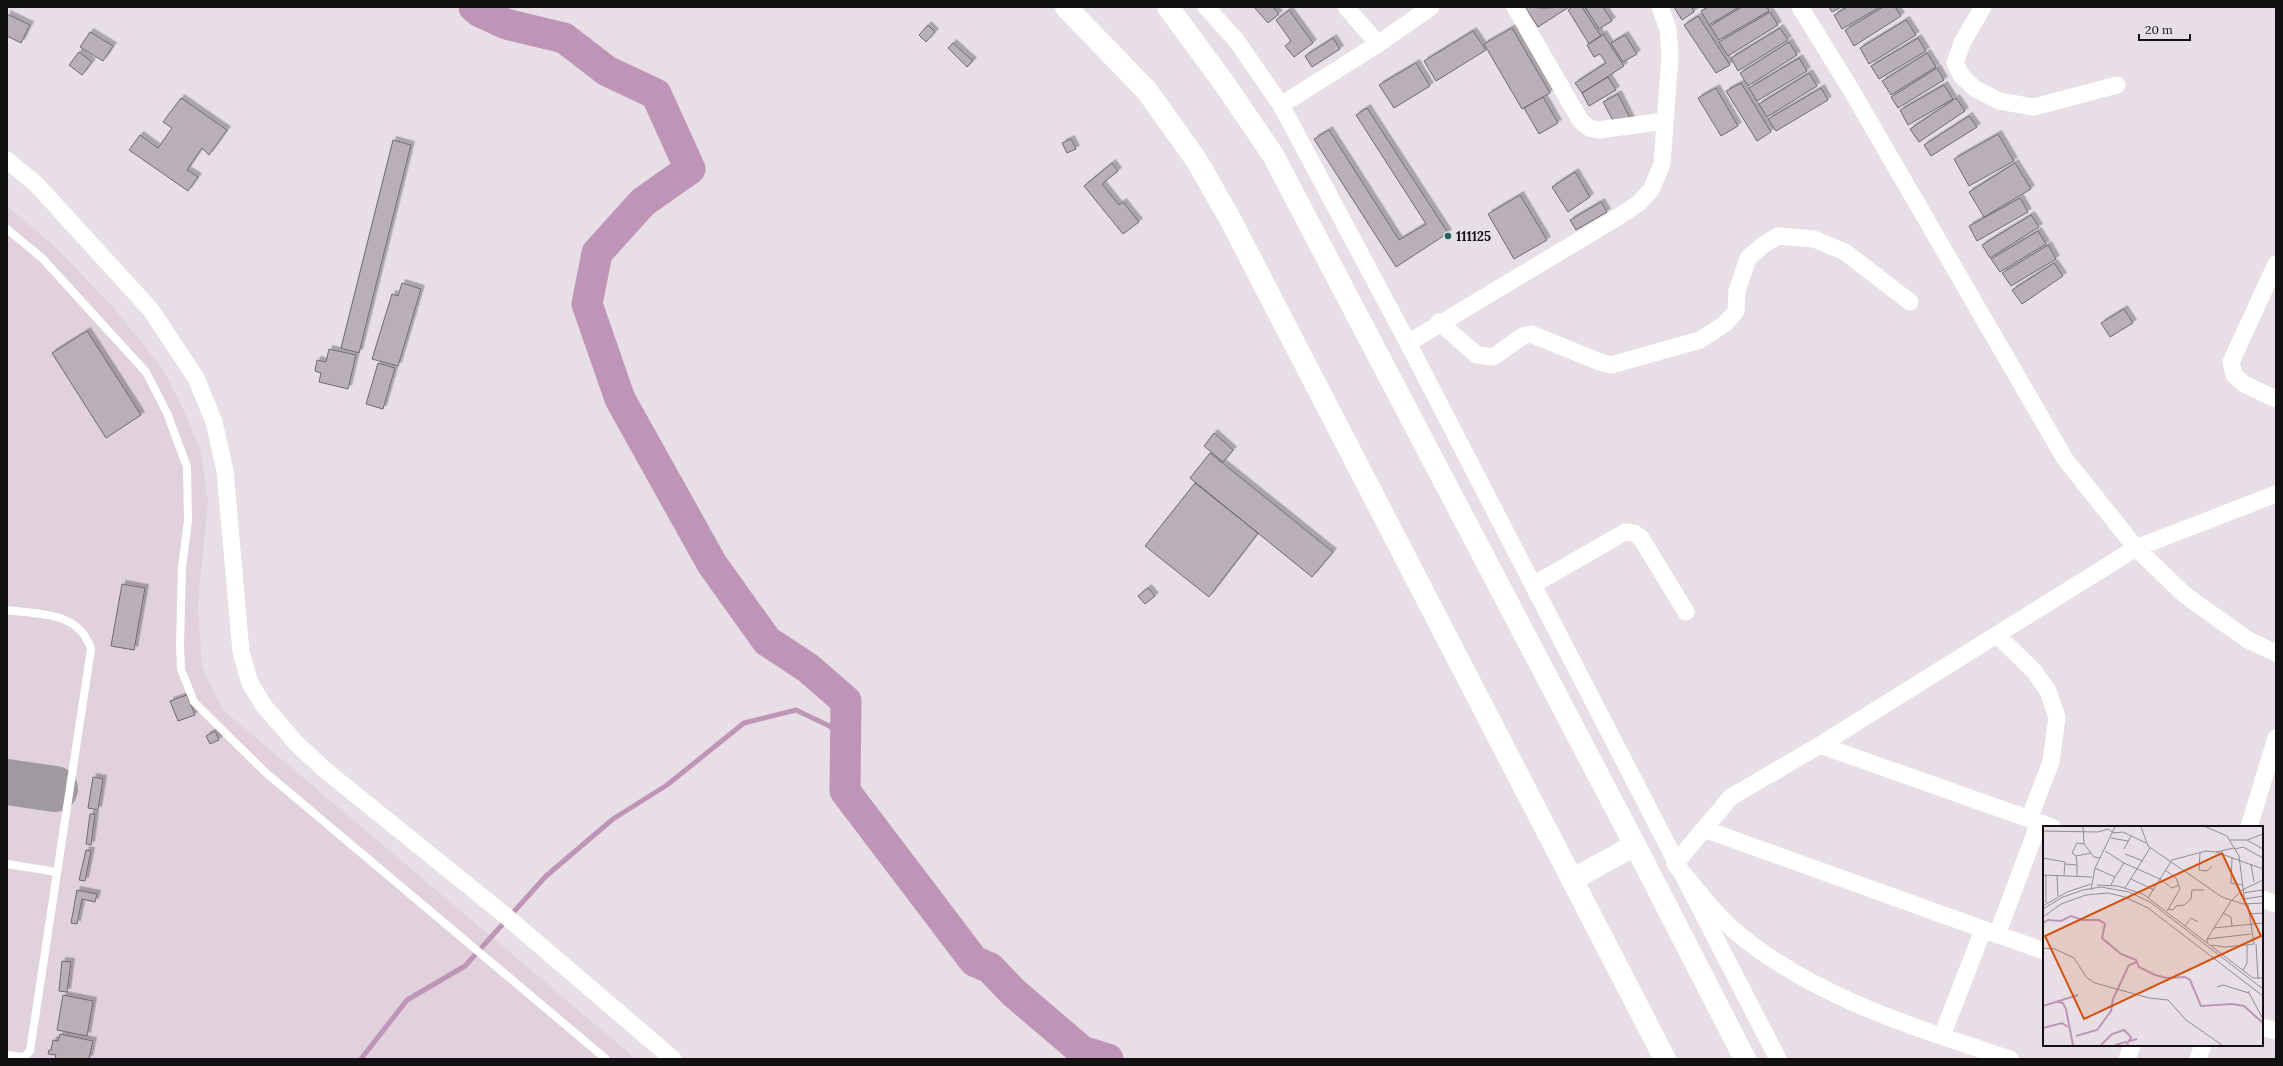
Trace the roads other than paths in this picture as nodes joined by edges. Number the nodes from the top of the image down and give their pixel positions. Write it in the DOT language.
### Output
graph roads {
  1 [pos="1066,7"];
  2 [pos="1168,7"];
  3 [pos="1206,7"];
  4 [pos="1346,7"];
  5 [pos="1431,7"];
  6 [pos="1515,7"];
  7 [pos="1660,7"];
  8 [pos="1800,7"];
  9 [pos="1984,7"];
  10 [pos="1378,44"];
  11 [pos="2117,85"];
  12 [pos="1281,105"];
  13 [pos="1665,121"];
  14 [pos="7,160"];
  15 [pos="7,229"];
  16 [pos="2276,264"];
  17 [pos="1910,302"];
  18 [pos="1439,322"];
  19 [pos="1408,343"];
  20 [pos="2276,399"];
  21 [pos="2276,494"];
  22 [pos="2136,548"];
  23 [pos="1533,585"];
  24 [pos="7,610"];
  25 [pos="1686,612"];
  26 [pos="1997,635"];
  27 [pos="2275,649"];
  28 [pos="2276,738"];
  29 [pos="1820,745"];
  30 [pos="2271,779"];
  31 [pos="2040,823"];
  32 [pos="2249,826"];
  33 [pos="1704,829"];
  34 [pos="1635,845"];
  35 [pos="7,864"];
  36 [pos="1675,864"];
  37 [pos="57,872"];
  38 [pos="1572,880"];
  39 [pos="2263,899"];
  40 [pos="2276,904"];
  41 [pos="1990,932"];
  42 [pos="2043,951"];
  43 [pos="2263,1027"];
  44 [pos="2276,1031"];
  45 [pos="1942,1036"];
  46 [pos="2132,1046"];
  47 [pos="2204,1046"];
  48 [pos="7,1055"];
  49 [pos="606,1059"];
  50 [pos="673,1059"];
  51 [pos="1665,1059"];
  52 [pos="1745,1059"];
  53 [pos="1778,1059"];
  54 [pos="2010,1059"];
  55 [pos="2127,1059"];
  56 [pos="2198,1059"];
  1 -- 38 [label="main road"];
  2 -- 34 [label="main road"];
  3 -- 12 [label="street"];
  4 -- 10 [label="street"];
  5 -- 10 [label="street"];
  6 -- 13 [label="street"];
  7 -- 13 [label="street"];
  8 -- 22 [label="street"];
  9 -- 11 [label="street"];
  10 -- 12 [label="street"];
  12 -- 19 [label="street"];
  13 -- 18 [label="street"];
  14 -- 50 [label="street"];
  15 -- 49 [label="lane"];
  16 -- 20 [label="street"];
  17 -- 18 [label="street"];
  18 -- 19 [label="street"];
  19 -- 23 [label="street"];
  21 -- 22 [label="street"];
  22 -- 26 [label="street"];
  22 -- 27 [label="street"];
  23 -- 25 [label="street"];
  23 -- 36 [label="street"];
  24 -- 37 [label="lane"];
  26 -- 29 [label="street"];
  26 -- 31 [label="street"];
  28 -- 30 [label="street"];
  29 -- 31 [label="street"];
  29 -- 33 [label="street"];
  30 -- 32 [label="street"];
  31 -- 41 [label="street"];
  33 -- 36 [label="street"];
  33 -- 41 [label="street"];
  34 -- 38 [label="main road"];
  34 -- 52 [label="main road"];
  35 -- 37 [label="lane"];
  36 -- 45 [label="street"];
  36 -- 53 [label="street"];
  37 -- 48 [label="lane"];
  38 -- 51 [label="main road"];
  39 -- 40 [label="street"];
  41 -- 42 [label="street"];
  41 -- 45 [label="street"];
  43 -- 44 [label="street"];
  45 -- 54 [label="street"];
  46 -- 55 [label="street"];
  47 -- 56 [label="street"];
}
